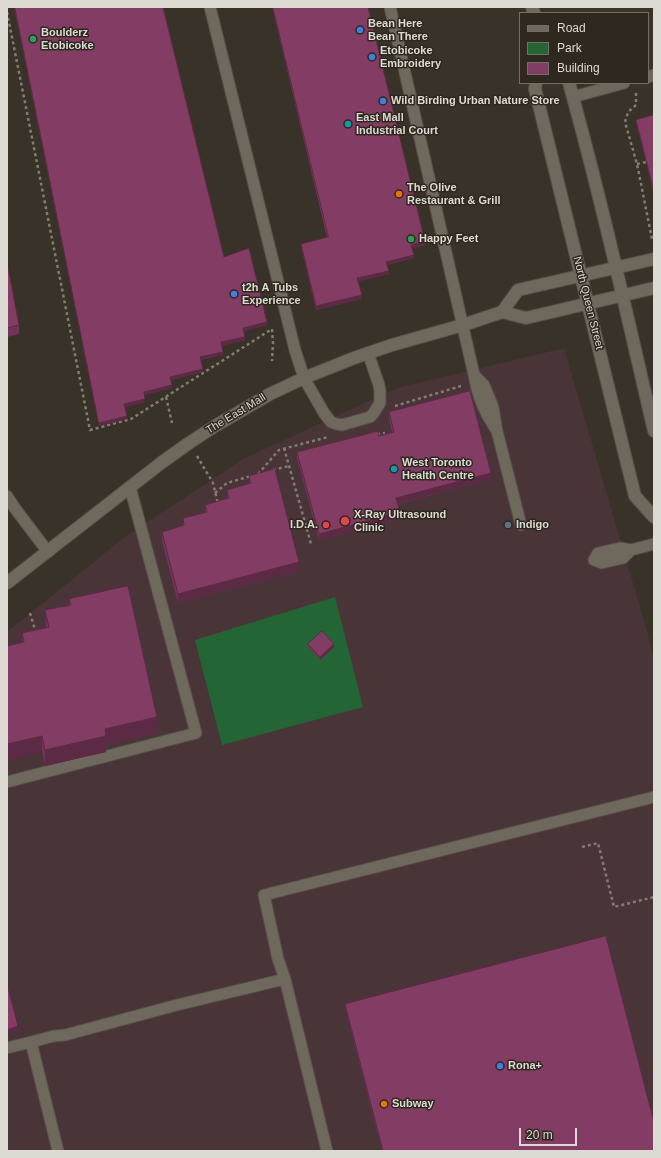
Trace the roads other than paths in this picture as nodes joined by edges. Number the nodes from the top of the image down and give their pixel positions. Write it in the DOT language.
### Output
graph roads {
  1 [pos="210,7"];
  2 [pos="390,7"];
  3 [pos="536,84"];
  4 [pos="569,84"];
  5 [pos="620,84"];
  6 [pos="573,97"];
  7 [pos="654,259"];
  8 [pos="616,268"];
  9 [pos="581,275"];
  10 [pos="654,288"];
  11 [pos="623,296"];
  12 [pos="588,304"];
  13 [pos="502,312"];
  14 [pos="463,325"];
  15 [pos="368,353"];
  16 [pos="304,378"];
  17 [pos="654,431"];
  18 [pos="130,487"];
  19 [pos="7,496"];
  20 [pos="654,517"];
  21 [pos="521,525"];
  22 [pos="654,544"];
  23 [pos="631,550"];
  24 [pos="48,552"];
  25 [pos="7,583"];
  26 [pos="7,782"];
  27 [pos="654,797"];
  28 [pos="285,979"];
  29 [pos="31,1042"];
  30 [pos="7,1048"];
  31 [pos="58,1151"];
  32 [pos="327,1151"];
  1 -- 16 [label="lane"];
  2 -- 14 [label="lane"];
  3 -- 9 [label="main road, North Queen Street"];
  4 -- 6 [label="main road"];
  5 -- 6 [label="lane"];
  6 -- 8 [label="main road"];
  7 -- 8 [label="main road"];
  8 -- 9 [label="main road"];
  8 -- 11 [label="main road"];
  9 -- 12 [label="main road, North Queen Street"];
  9 -- 13 [label="main road"];
  10 -- 11 [label="main road"];
  11 -- 12 [label="main road"];
  11 -- 17 [label="main road"];
  12 -- 13 [label="main road"];
  12 -- 20 [label="main road, North Queen Street"];
  13 -- 14 [label="main road, The East Mall"];
  14 -- 15 [label="main road, The East Mall"];
  14 -- 21 [label="lane"];
  15 -- 16 [label="main road, The East Mall"];
  15 -- 16 [label="lane"];
  16 -- 18 [label="main road, The East Mall"];
  18 -- 24 [label="main road, The East Mall"];
  18 -- 26 [label="lane"];
  19 -- 24 [label="lane"];
  22 -- 23 [label="lane"];
  24 -- 25 [label="main road, The East Mall"];
  27 -- 28 [label="lane"];
  28 -- 29 [label="lane"];
  28 -- 32 [label="lane"];
  29 -- 30 [label="lane"];
  29 -- 31 [label="lane"];
}
